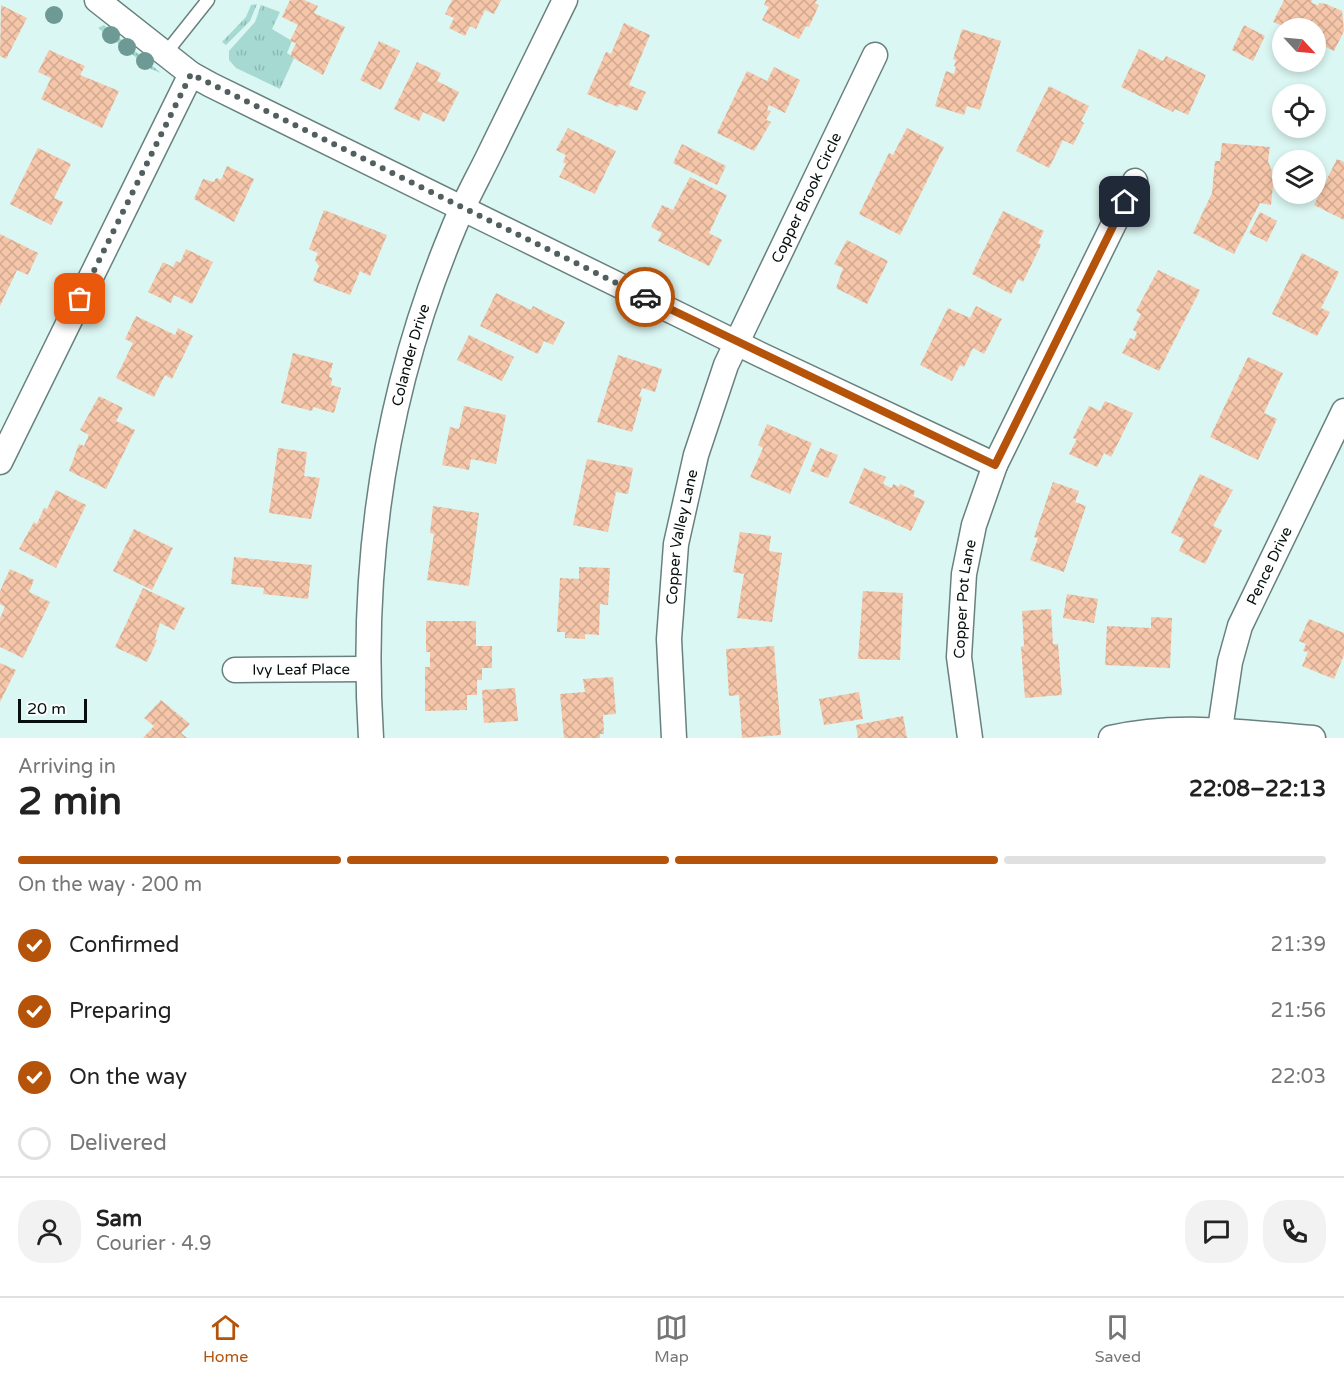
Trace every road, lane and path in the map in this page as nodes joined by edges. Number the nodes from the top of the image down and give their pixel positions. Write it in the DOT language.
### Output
graph roads {
  1 [pos="97,0"];
  2 [pos="208,0"];
  3 [pos="565,0"];
  4 [pos="165,54"];
  5 [pos="875,55"];
  6 [pos="191,74"];
  7 [pos="1135,182"];
  8 [pos="463,207"];
  9 [pos="737,342"];
  10 [pos="1344,411"];
  11 [pos="0,462"];
  12 [pos="995,465"];
  13 [pos="366,669"];
  14 [pos="236,670"];
  15 [pos="1220,729"];
  16 [pos="371,738"];
  17 [pos="674,738"];
  18 [pos="970,738"];
  19 [pos="1111,738"];
  20 [pos="1313,738"];
  1 -- 4 [label="street"];
  2 -- 4 [label="lane"];
  3 -- 8 [label="street, Colander Drive"];
  4 -- 6 [label="street"];
  5 -- 9 [label="street, Copper Brook Circle"];
  6 -- 8 [label="street"];
  6 -- 11 [label="street"];
  7 -- 12 [label="street, Copper Pot Lane"];
  8 -- 9 [label="street"];
  8 -- 13 [label="street, Colander Drive"];
  9 -- 12 [label="street"];
  9 -- 17 [label="street, Copper Valley Lane"];
  10 -- 15 [label="street, Pence Drive"];
  12 -- 18 [label="street, Copper Pot Lane"];
  13 -- 14 [label="street, Ivy Leaf Place"];
  13 -- 16 [label="street, Colander Drive"];
  15 -- 19 [label="street"];
  15 -- 20 [label="street"];
}
